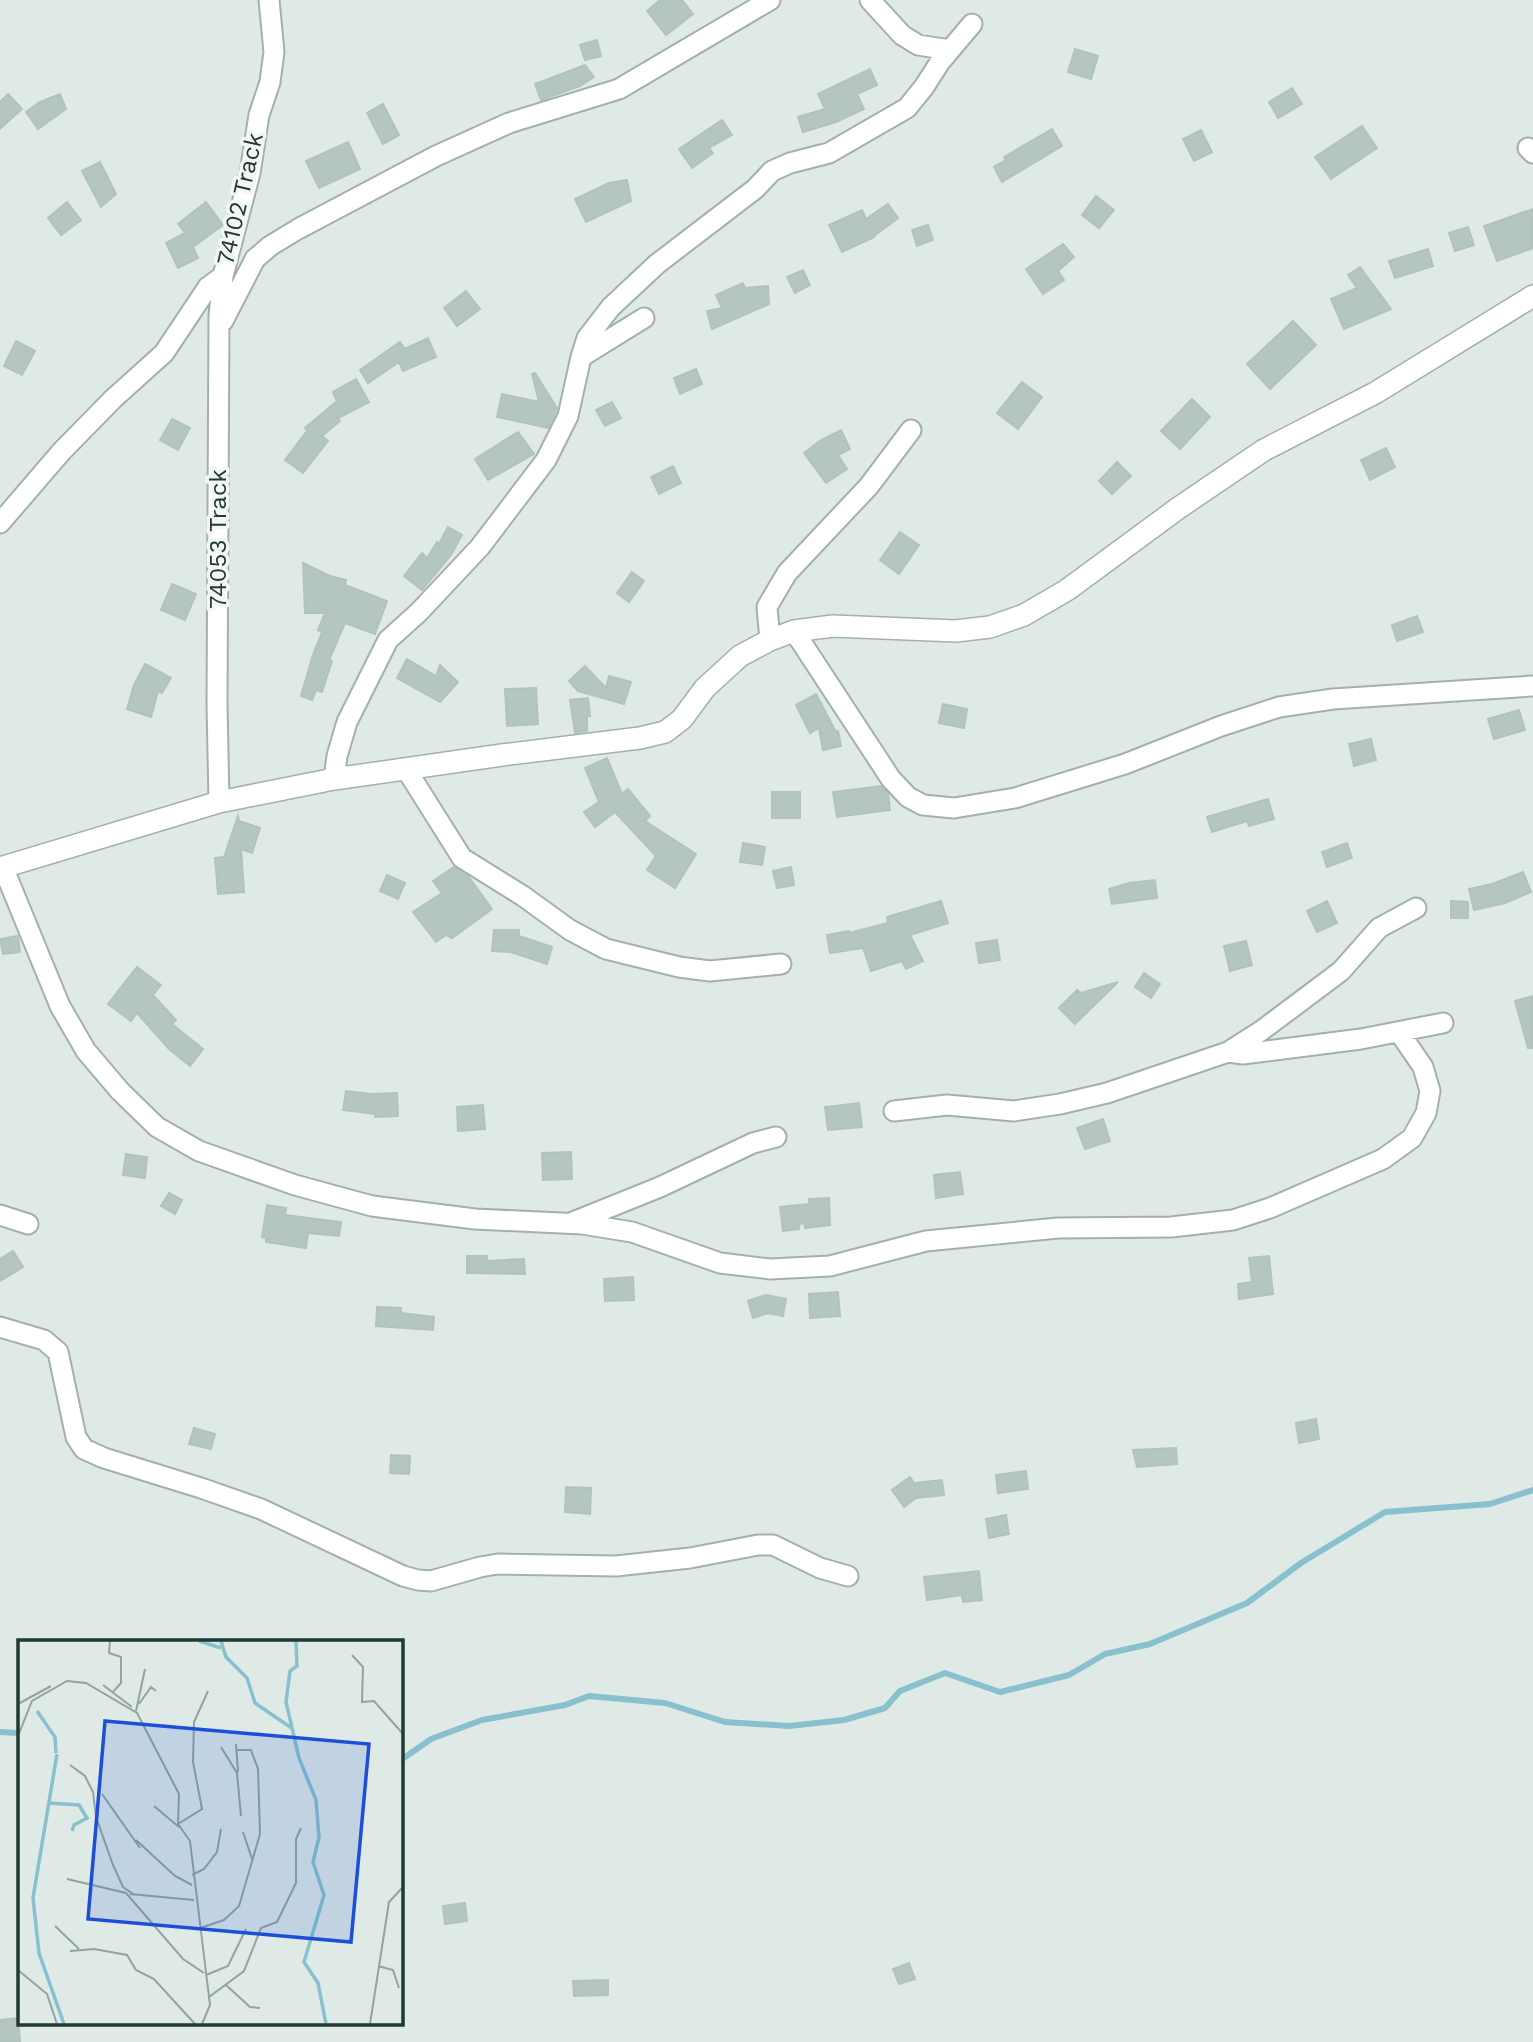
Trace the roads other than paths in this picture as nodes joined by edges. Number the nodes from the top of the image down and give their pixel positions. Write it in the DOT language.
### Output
graph roads {
  1 [pos="269,0"];
  2 [pos="770,0"];
  3 [pos="870,0"];
  4 [pos="972,24"];
  5 [pos="950,50"];
  6 [pos="223,276"];
  7 [pos="1533,296"];
  8 [pos="644,318"];
  9 [pos="219,328"];
  10 [pos="581,357"];
  11 [pos="911,430"];
  12 [pos="0,523"];
  13 [pos="794,631"];
  14 [pos="770,640"];
  15 [pos="1533,686"];
  16 [pos="406,769"];
  17 [pos="334,779"];
  18 [pos="219,802"];
  19 [pos="1,868"];
  20 [pos="1416,908"];
  21 [pos="781,964"];
  22 [pos="1443,1023"];
  23 [pos="1399,1031"];
  24 [pos="1228,1052"];
  25 [pos="894,1111"];
  26 [pos="776,1137"];
  27 [pos="0,1214"];
  28 [pos="569,1223"];
  29 [pos="27,1224"];
  30 [pos="0,1327"];
  31 [pos="848,1576"];
  1 -- 6 [label="street, 74102 Track"];
  2 -- 9 [label="street"];
  3 -- 5 [label="street"];
  4 -- 5 [label="street"];
  5 -- 10 [label="street"];
  6 -- 9 [label="street, 74053 Track"];
  6 -- 12 [label="street, 74102 Track"];
  7 -- 13 [label="street"];
  8 -- 10 [label="street"];
  9 -- 18 [label="street, 74053 Track"];
  10 -- 17 [label="street"];
  11 -- 14 [label="street"];
  13 -- 14 [label="street"];
  13 -- 15 [label="street"];
  14 -- 16 [label="street"];
  16 -- 17 [label="street"];
  16 -- 21 [label="street"];
  17 -- 18 [label="street"];
  18 -- 19 [label="street"];
  19 -- 28 [label="street"];
  20 -- 24 [label="street"];
  22 -- 23 [label="street"];
  23 -- 24 [label="street"];
  23 -- 28 [label="street"];
  24 -- 25 [label="street"];
  26 -- 28 [label="street"];
  27 -- 29 [label="street"];
  30 -- 31 [label="street"];
}
